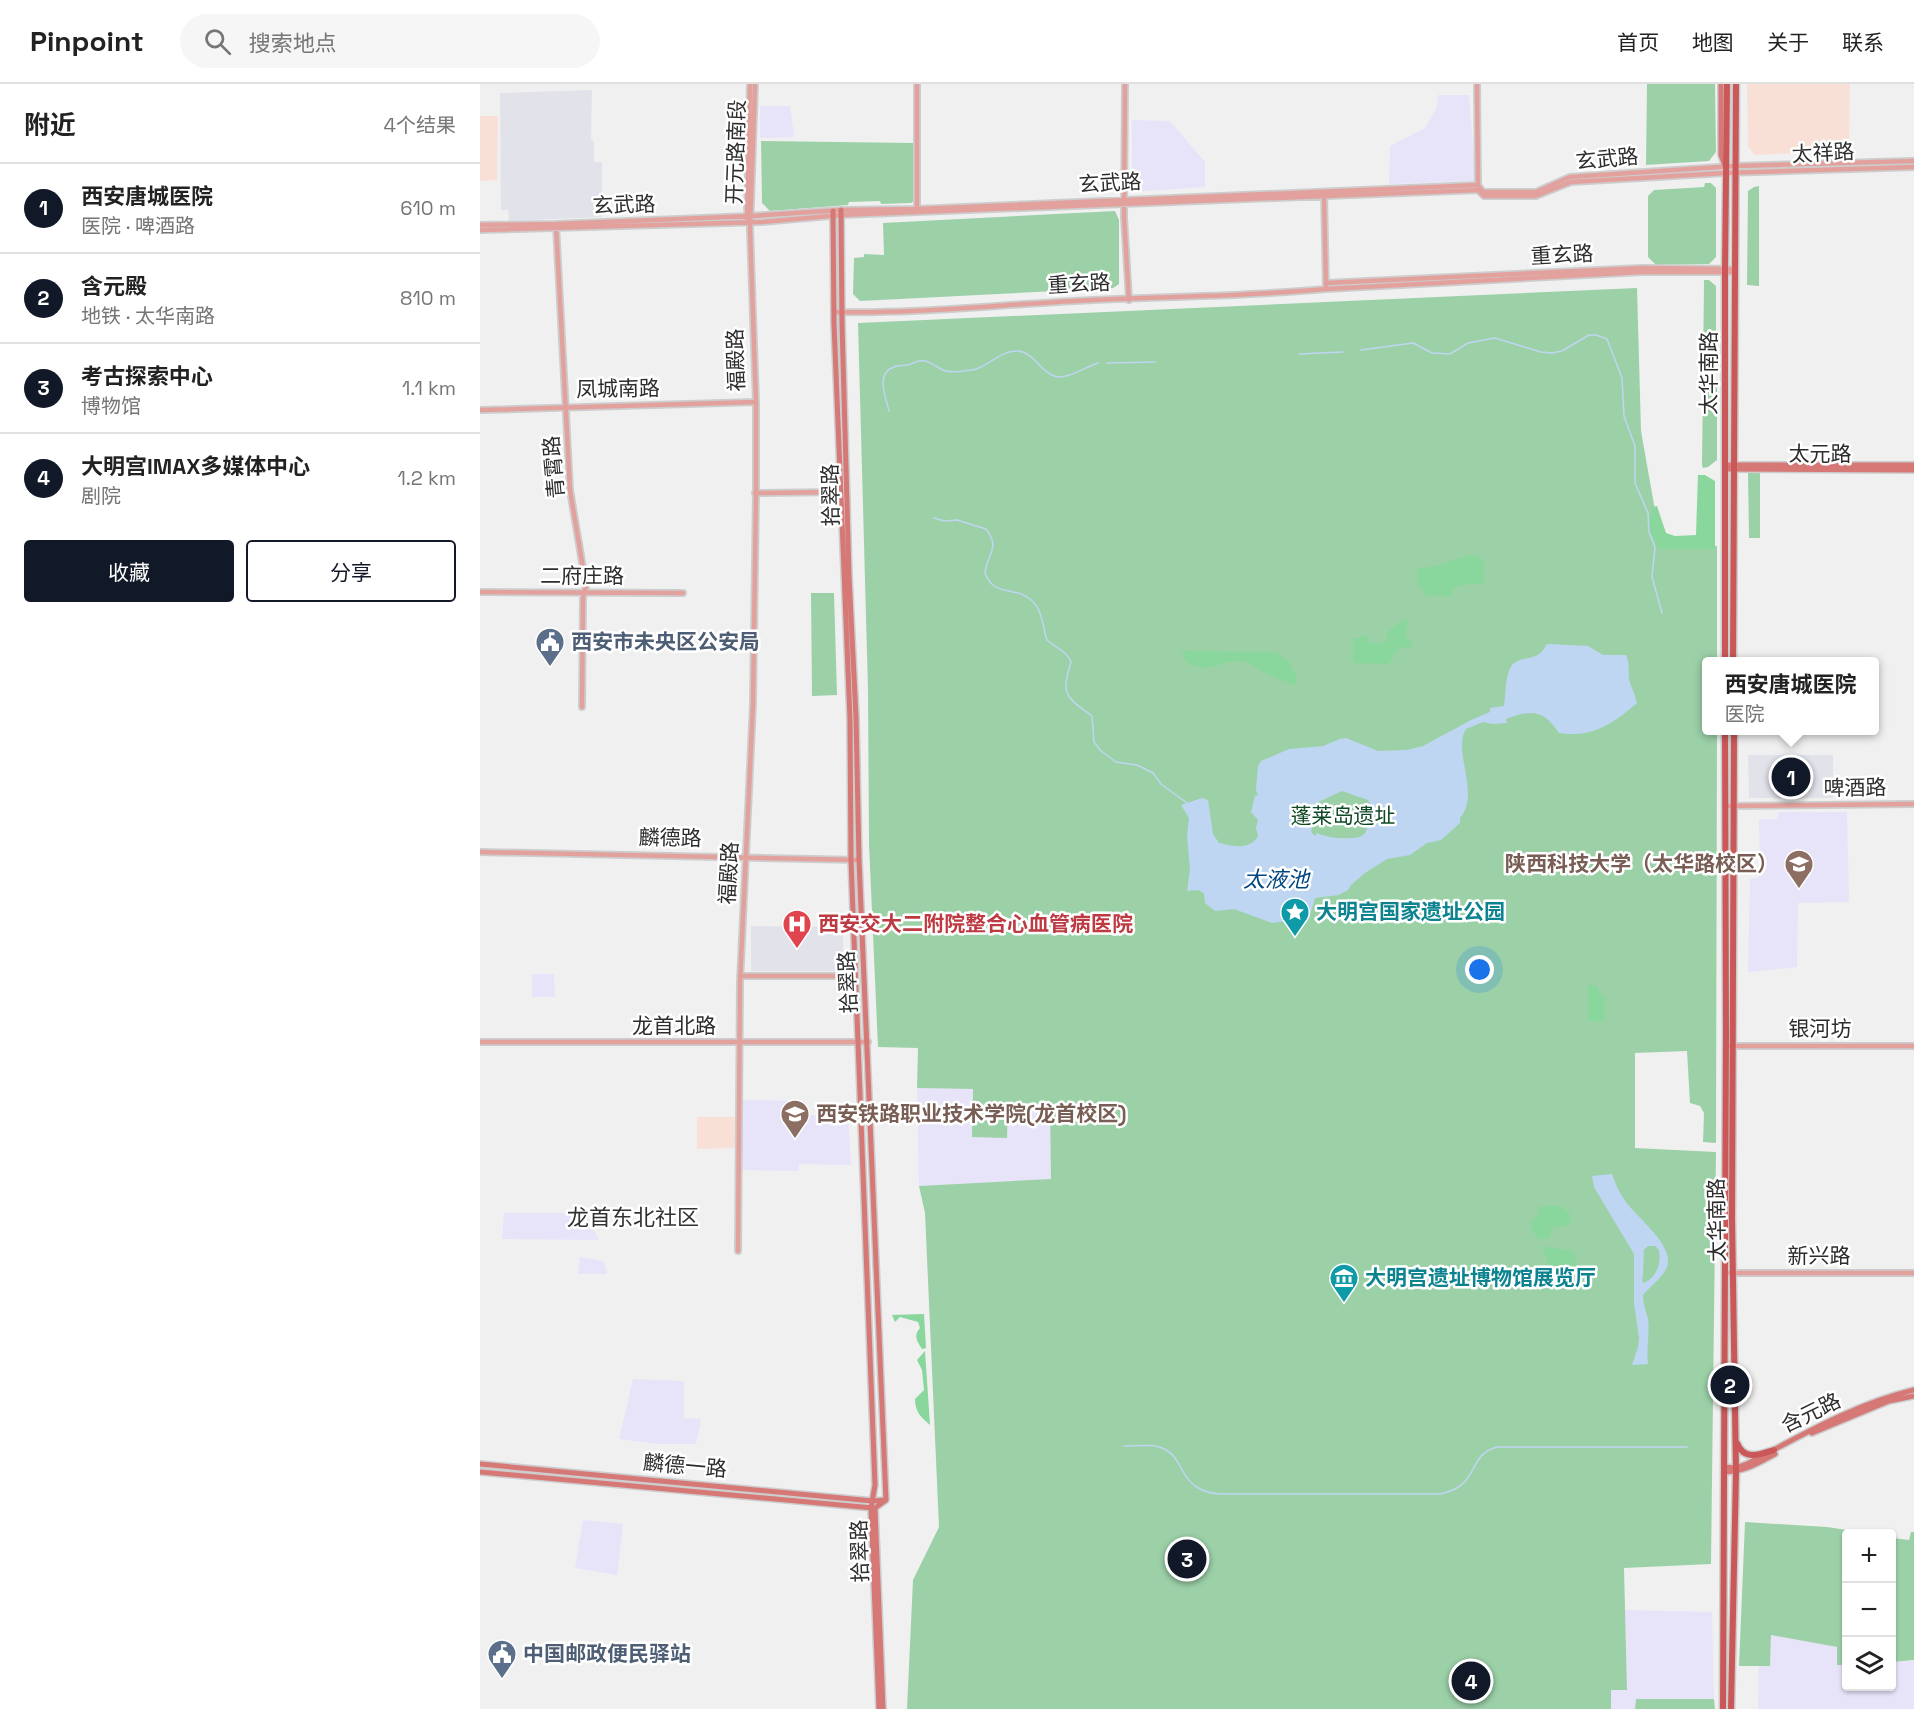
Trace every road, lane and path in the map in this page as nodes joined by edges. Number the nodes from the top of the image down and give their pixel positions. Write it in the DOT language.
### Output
graph roads {
  1 [pos="750,84"];
  2 [pos="755,84"];
  3 [pos="917,84"];
  4 [pos="1125,84"];
  5 [pos="1477,84"];
  6 [pos="1721,84"];
  7 [pos="1726,84"];
  8 [pos="1736,84"];
  9 [pos="1914,161"];
  10 [pos="1735,166"];
  11 [pos="1914,166"];
  12 [pos="1725,171"];
  13 [pos="1735,174"];
  14 [pos="1478,187"];
  15 [pos="1324,193"];
  16 [pos="1124,201"];
  17 [pos="917,211"];
  18 [pos="833,213"];
  19 [pos="841,213"];
  20 [pos="749,219"];
  21 [pos="480,225"];
  22 [pos="557,226"];
  23 [pos="480,230"];
  24 [pos="1734,270"];
  25 [pos="1725,271"];
  26 [pos="1326,283"];
  27 [pos="1326,289"];
  28 [pos="1129,300"];
  29 [pos="834,312"];
  30 [pos="842,313"];
  31 [pos="755,402"];
  32 [pos="566,407"];
  33 [pos="480,410"];
  34 [pos="1914,465"];
  35 [pos="1726,467"];
  36 [pos="1736,468"];
  37 [pos="1914,470"];
  38 [pos="839,492"];
  39 [pos="755,494"];
  40 [pos="480,592"];
  41 [pos="585,592"];
  42 [pos="683,593"];
  43 [pos="1725,657"];
  44 [pos="1733,657"];
  45 [pos="582,707"];
  46 [pos="1725,735"];
  47 [pos="1734,735"];
  48 [pos="1914,804"];
  49 [pos="1725,806"];
  50 [pos="1733,806"];
  51 [pos="480,852"];
  52 [pos="746,857"];
  53 [pos="851,860"];
  54 [pos="859,860"];
  55 [pos="740,976"];
  56 [pos="855,976"];
  57 [pos="480,1042"];
  58 [pos="738,1042"];
  59 [pos="859,1042"];
  60 [pos="868,1042"];
  61 [pos="1729,1046"];
  62 [pos="1914,1046"];
  63 [pos="738,1251"];
  64 [pos="1724,1273"];
  65 [pos="1734,1273"];
  66 [pos="1914,1273"];
  67 [pos="1914,1390"];
  68 [pos="1914,1396"];
  69 [pos="1735,1436"];
  70 [pos="1774,1450"];
  71 [pos="480,1464"];
  72 [pos="1724,1470"];
  73 [pos="1736,1470"];
  74 [pos="480,1472"];
  75 [pos="886,1500"];
  76 [pos="873,1501"];
  77 [pos="873,1508"];
  78 [pos="879,1709"];
  79 [pos="883,1709"];
  80 [pos="1723,1709"];
  81 [pos="1731,1709"];
  1 -- 20 [label="street, 开元路南段"];
  2 -- 20 [label="street, 开元路南段"];
  3 -- 17 [label="street"];
  4 -- 16 [label="street"];
  5 -- 14 [label="street"];
  6 -- 12 [label="main road"];
  7 -- 12 [label="main road, 太华南路"];
  8 -- 10 [label="main road, 太华南路"];
  9 -- 10 [label="street, 太祥路"];
  10 -- 12 [label="street, 玄武路"];
  10 -- 13 [label="main road, 太华南路"];
  11 -- 13 [label="street, 太祥路"];
  12 -- 13 [label="street, 玄武路"];
  12 -- 14 [label="street, 玄武路"];
  12 -- 25 [label="main road, 太华南路"];
  13 -- 24 [label="main road, 太华南路"];
  14 -- 15 [label="street, 玄武路"];
  15 -- 16 [label="street, 玄武路"];
  15 -- 26 [label="street"];
  16 -- 17 [label="street, 玄武路"];
  16 -- 28 [label="street"];
  17 -- 19 [label="street, 玄武路"];
  18 -- 19 [label="street, 玄武路"];
  18 -- 20 [label="street, 玄武路"];
  18 -- 29 [label="main road, 拾翠路"];
  19 -- 30 [label="main road, 拾翠路"];
  20 -- 22 [label="street, 玄武路"];
  20 -- 31 [label="street, 福殿路"];
  21 -- 22 [label="street, 玄武路"];
  22 -- 23 [label="street, 玄武路"];
  22 -- 32 [label="street, 青霄路"];
  24 -- 25 [label="street, 重玄路"];
  24 -- 36 [label="main road, 太华南路"];
  25 -- 26 [label="street, 重玄路"];
  25 -- 27 [label="street, 重玄路"];
  25 -- 35 [label="main road, 太华南路"];
  26 -- 27 [label="street"];
  27 -- 28 [label="street, 重玄路"];
  28 -- 30 [label="street, 重玄路"];
  29 -- 30 [label="street, 重玄路"];
  29 -- 38 [label="main road, 拾翠路"];
  30 -- 54 [label="main road, 拾翠路"];
  31 -- 32 [label="street, 凤城南路"];
  31 -- 39 [label="street, 福殿路"];
  32 -- 33 [label="street, 凤城南路"];
  32 -- 41 [label="street, 青霄路"];
  34 -- 36 [label="main road, 太元路"];
  35 -- 36 [label="main road, 太元路"];
  35 -- 43 [label="main road, 太华南路"];
  36 -- 37 [label="main road, 太元路"];
  36 -- 44 [label="main road, 太华南路"];
  38 -- 39 [label="street"];
  38 -- 53 [label="main road, 拾翠路"];
  39 -- 52 [label="street, 福殿路"];
  40 -- 41 [label="street, 二府庄路"];
  41 -- 42 [label="street, 二府庄路"];
  41 -- 45 [label="street, 青霄路"];
  46 -- 49 [label="main road, 太华南路"];
  47 -- 50 [label="main road, 太华南路"];
  48 -- 50 [label="street, 啤酒路"];
  49 -- 50 [label="street, 啤酒路"];
  49 -- 61 [label="main road, 太华南路"];
  50 -- 61 [label="main road, 太华南路"];
  51 -- 52 [label="street, 麟德路"];
  52 -- 53 [label="street, 麟德路"];
  52 -- 55 [label="street, 福殿路"];
  53 -- 54 [label="street, 麟德路"];
  53 -- 56 [label="main road, 拾翠路"];
  54 -- 60 [label="main road, 拾翠路"];
  55 -- 56 [label="street"];
  55 -- 58 [label="street, 福殿路"];
  56 -- 59 [label="main road, 拾翠路"];
  57 -- 58 [label="street, 龙首北路"];
  58 -- 59 [label="street, 龙首北路"];
  58 -- 63 [label="street, 福殿路"];
  59 -- 60 [label="street, 龙首北路"];
  59 -- 76 [label="main road, 拾翠路"];
  60 -- 75 [label="main road, 拾翠路"];
  61 -- 62 [label="street, 银河坊"];
  61 -- 64 [label="main road, 太华南路"];
  61 -- 65 [label="main road, 太华南路"];
  64 -- 65 [label="street, 新兴路"];
  64 -- 72 [label="main road, 太华南路"];
  65 -- 66 [label="street, 新兴路"];
  65 -- 69 [label="main road, 太华南路"];
  67 -- 70 [label="main road, 含元路"];
  68 -- 73 [label="main road, 含元路"];
  69 -- 70 [label="main road"];
  69 -- 73 [label="main road, 太华南路"];
  70 -- 73 [label="main road, 含元路"];
  71 -- 76 [label="main road, 麟德一路"];
  72 -- 73 [label="main road, 含元路"];
  72 -- 80 [label="main road, 太华南路"];
  73 -- 81 [label="main road, 太华南路"];
  74 -- 77 [label="main road, 麟德一路"];
  75 -- 76 [label="main road, 麟德一路"];
  75 -- 77 [label="main road, 拾翠路"];
  76 -- 77 [label="main road, 拾翠路"];
  77 -- 78 [label="main road, 拾翠路"];
  77 -- 79 [label="main road, 拾翠路"];
}
